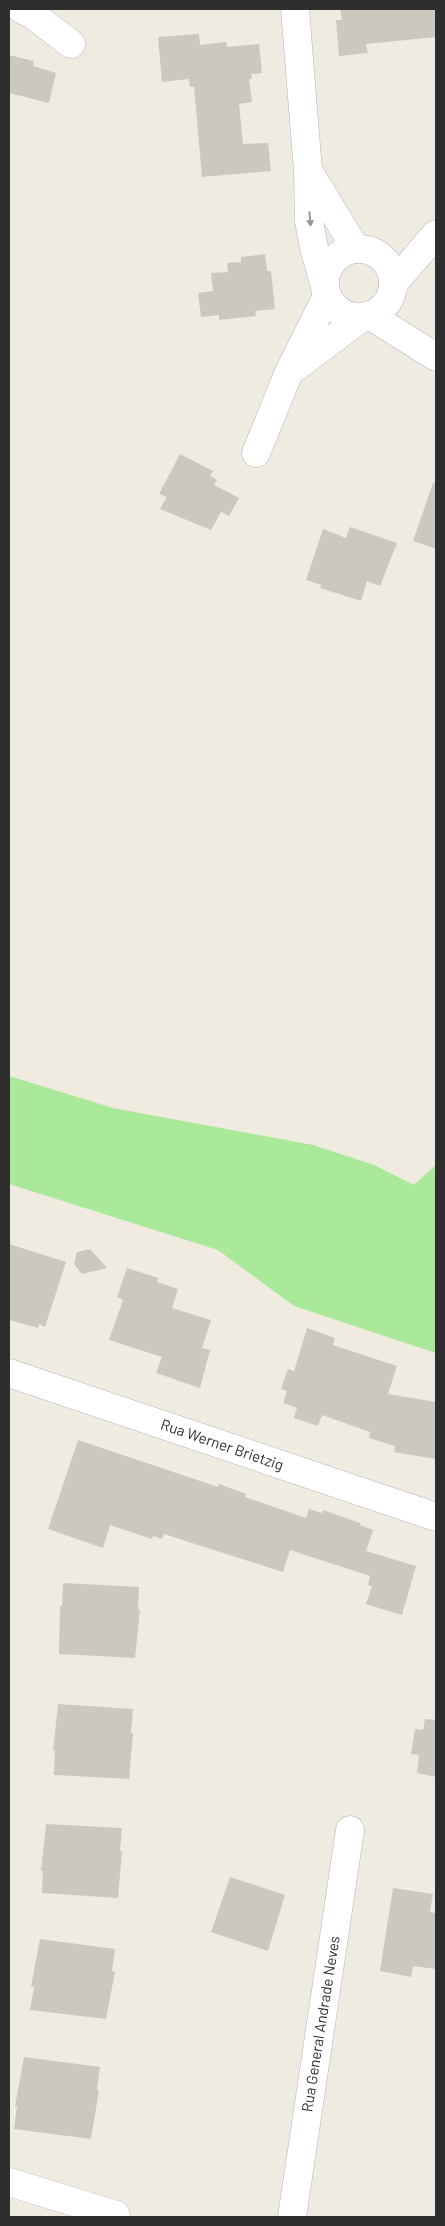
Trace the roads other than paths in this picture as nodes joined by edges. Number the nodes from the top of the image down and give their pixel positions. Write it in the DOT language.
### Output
graph roads {
  1 [pos="20,9"];
  2 [pos="295,9"];
  3 [pos="71,44"];
  4 [pos="308,171"];
  5 [pos="436,230"];
  6 [pos="436,234"];
  7 [pos="367,252"];
  8 [pos="392,290"];
  9 [pos="326,291"];
  10 [pos="365,317"];
  11 [pos="436,355"];
  12 [pos="289,372"];
  13 [pos="256,453"];
  14 [pos="9,1373"];
  15 [pos="436,1517"];
  16 [pos="350,1830"];
  17 [pos="9,2182"];
  18 [pos="116,2215"];
  19 [pos="292,2217"];
  1 -- 3 [label="street"];
  2 -- 4 [label="street"];
  4 -- 7 [label="street"];
  4 -- 9 [label="street, one-way"];
  5 -- 7 [label="street"];
  6 -- 8 [label="street"];
  7 -- 8 [label="street"];
  7 -- 9 [label="street"];
  8 -- 10 [label="street"];
  8 -- 11 [label="street"];
  9 -- 10 [label="street"];
  9 -- 12 [label="street"];
  10 -- 11 [label="street"];
  10 -- 12 [label="street"];
  12 -- 13 [label="street"];
  14 -- 15 [label="street, Rua Werner Brietzig"];
  16 -- 19 [label="street, Rua General Andrade Neves"];
  17 -- 18 [label="street"];
}
